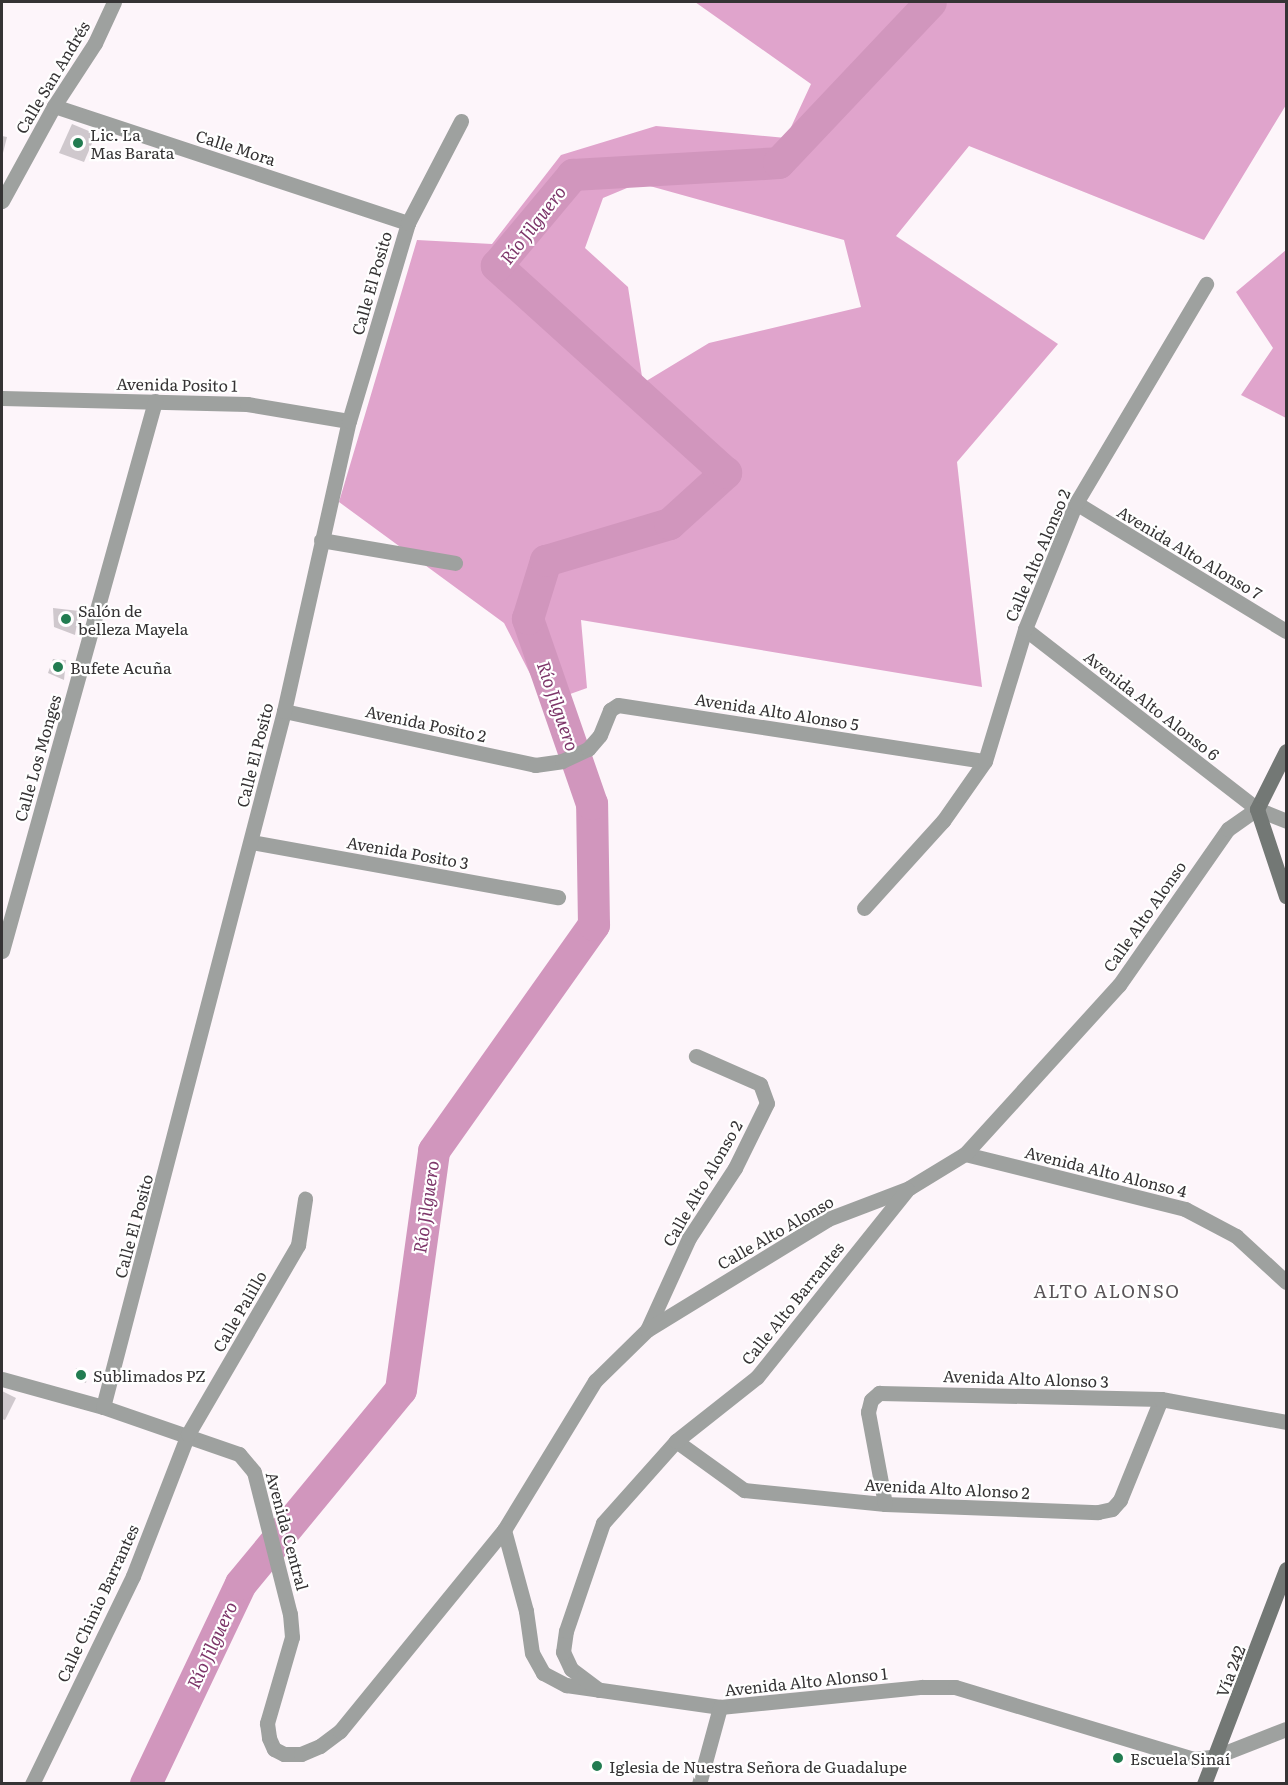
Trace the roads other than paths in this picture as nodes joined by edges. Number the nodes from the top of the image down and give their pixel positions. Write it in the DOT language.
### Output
graph roads {
  1 [pos="114,2"];
  2 [pos="54,106"];
  3 [pos="461,121"];
  4 [pos="2,201"];
  5 [pos="408,223"];
  6 [pos="1206,284"];
  7 [pos="2,398"];
  8 [pos="155,401"];
  9 [pos="349,421"];
  10 [pos="1076,503"];
  11 [pos="321,540"];
  12 [pos="455,564"];
  13 [pos="1025,629"];
  14 [pos="1287,631"];
  15 [pos="284,711"];
  16 [pos="588,749"];
  17 [pos="1287,751"];
  18 [pos="985,761"];
  19 [pos="1257,809"];
  20 [pos="1287,821"];
  21 [pos="251,843"];
  22 [pos="1287,896"];
  23 [pos="558,897"];
  24 [pos="864,908"];
  25 [pos="2,951"];
  26 [pos="696,1056"];
  27 [pos="965,1154"];
  28 [pos="909,1188"];
  29 [pos="305,1199"];
  30 [pos="1287,1282"];
  31 [pos="647,1330"];
  32 [pos="2,1379"];
  33 [pos="1161,1399"];
  34 [pos="104,1407"];
  35 [pos="1287,1422"];
  36 [pos="188,1434"];
  37 [pos="676,1441"];
  38 [pos="885,1504"];
  39 [pos="504,1530"];
  40 [pos="1287,1569"];
  41 [pos="604,1693"];
  42 [pos="720,1707"];
  43 [pos="1287,1730"];
  44 [pos="1217,1756"];
  45 [pos="32,1784"];
  46 [pos="699,1784"];
  47 [pos="1204,1784"];
  1 -- 2 [label="street, Calle San Andrés"];
  2 -- 4 [label="street, Calle San Andrés"];
  2 -- 5 [label="street, Calle Mora"];
  3 -- 5 [label="street, Calle El Posito"];
  5 -- 9 [label="street, Calle El Posito"];
  6 -- 10 [label="street, Calle Alto Alonso 2"];
  7 -- 8 [label="street, Avenida Posito 1"];
  8 -- 9 [label="street, Avenida Posito 1"];
  8 -- 25 [label="street, Calle Los Monges"];
  9 -- 11 [label="street, Calle El Posito"];
  10 -- 13 [label="street, Calle Alto Alonso 2"];
  10 -- 14 [label="street, Avenida Alto Alonso 7"];
  11 -- 12 [label="street"];
  11 -- 15 [label="street, Calle El Posito"];
  13 -- 18 [label="street, Calle Alto Alonso 2"];
  13 -- 19 [label="street, Avenida Alto Alonso 6"];
  15 -- 16 [label="street, Avenida Posito 2"];
  15 -- 21 [label="street, Calle El Posito"];
  16 -- 18 [label="street, Avenida Alto Alonso 5"];
  17 -- 19 [label="main road"];
  18 -- 24 [label="street, Calle Alto Alonso 2"];
  19 -- 20 [label="street, Avenida Alto Alonso 6"];
  19 -- 22 [label="main road"];
  19 -- 27 [label="street, Calle Alto Alonso"];
  21 -- 23 [label="street, Avenida Posito 3"];
  21 -- 34 [label="street, Calle El Posito"];
  26 -- 31 [label="street, Calle Alto Alonso 2"];
  27 -- 28 [label="street, Calle Alto Alonso"];
  27 -- 30 [label="street, Avenida Alto Alonso 4"];
  28 -- 31 [label="street, Calle Alto Alonso"];
  28 -- 37 [label="street, Calle Alto Barrantes"];
  29 -- 36 [label="street, Calle Palillo"];
  31 -- 39 [label="street, Calle Alto Alonso"];
  32 -- 34 [label="street, Avenida Central"];
  33 -- 35 [label="street, Avenida Alto Alonso 3"];
  33 -- 38 [label="street, Avenida Alto Alonso 2"];
  33 -- 38 [label="street, Avenida Alto Alonso 3"];
  34 -- 36 [label="street, Avenida Central"];
  36 -- 39 [label="street, Avenida Central"];
  36 -- 45 [label="street, Calle Chinio Barrantes"];
  37 -- 38 [label="street, Avenida Alto Alonso 2"];
  37 -- 41 [label="street, Calle Alto Barrantes"];
  39 -- 41 [label="street, Avenida Alto Alonso 1"];
  40 -- 44 [label="main road, Vía 242"];
  41 -- 42 [label="street, Avenida Alto Alonso 1"];
  42 -- 44 [label="street, Avenida Alto Alonso 1"];
  42 -- 46 [label="street"];
  43 -- 44 [label="street, Avenida Alto Alonso 1"];
  44 -- 47 [label="main road, Vía 242"];
}
